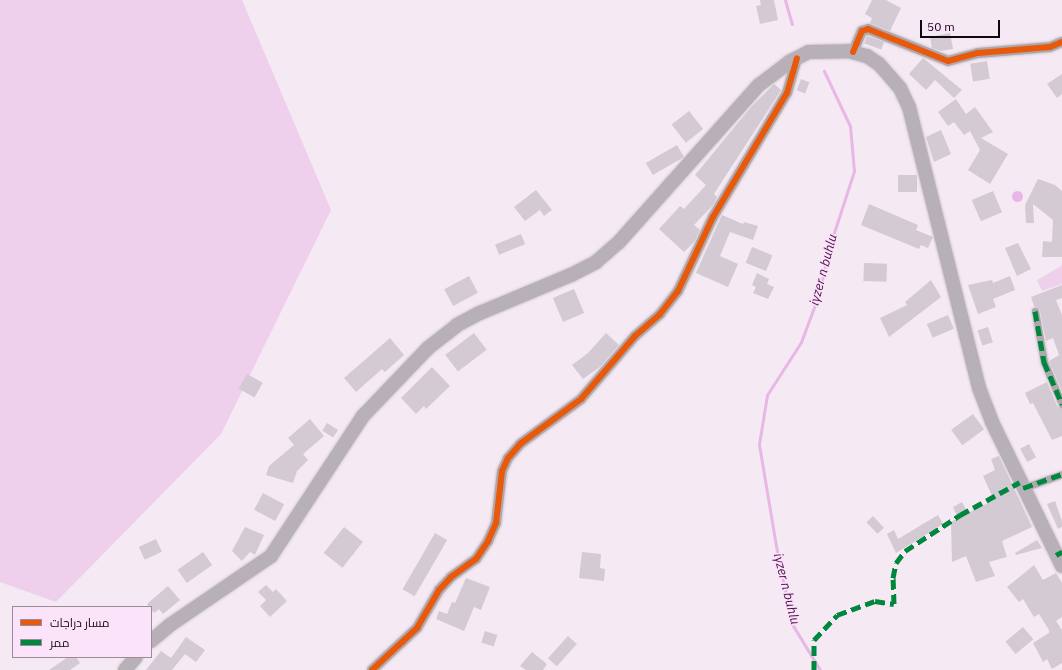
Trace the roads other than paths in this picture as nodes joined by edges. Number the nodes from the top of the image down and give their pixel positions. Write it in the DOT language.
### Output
graph roads {
  1 [pos="1062,42"];
  2 [pos="851,52"];
  3 [pos="803,55"];
  4 [pos="1035,311"];
  5 [pos="1062,404"];
  6 [pos="1062,474"];
  7 [pos="1023,488"];
  8 [pos="1060,558"];
  9 [pos="152,640"];
  10 [pos="135,658"];
  11 [pos="125,670"];
  12 [pos="372,670"];
  1 -- 2 [label="street"];
  2 -- 3 [label="main road"];
  2 -- 7 [label="main road"];
  3 -- 9 [label="main road"];
  3 -- 12 [label="street"];
  4 -- 5 [label="street"];
  6 -- 7 [label="street"];
  7 -- 8 [label="main road"];
  10 -- 11 [label="main road"];
}
